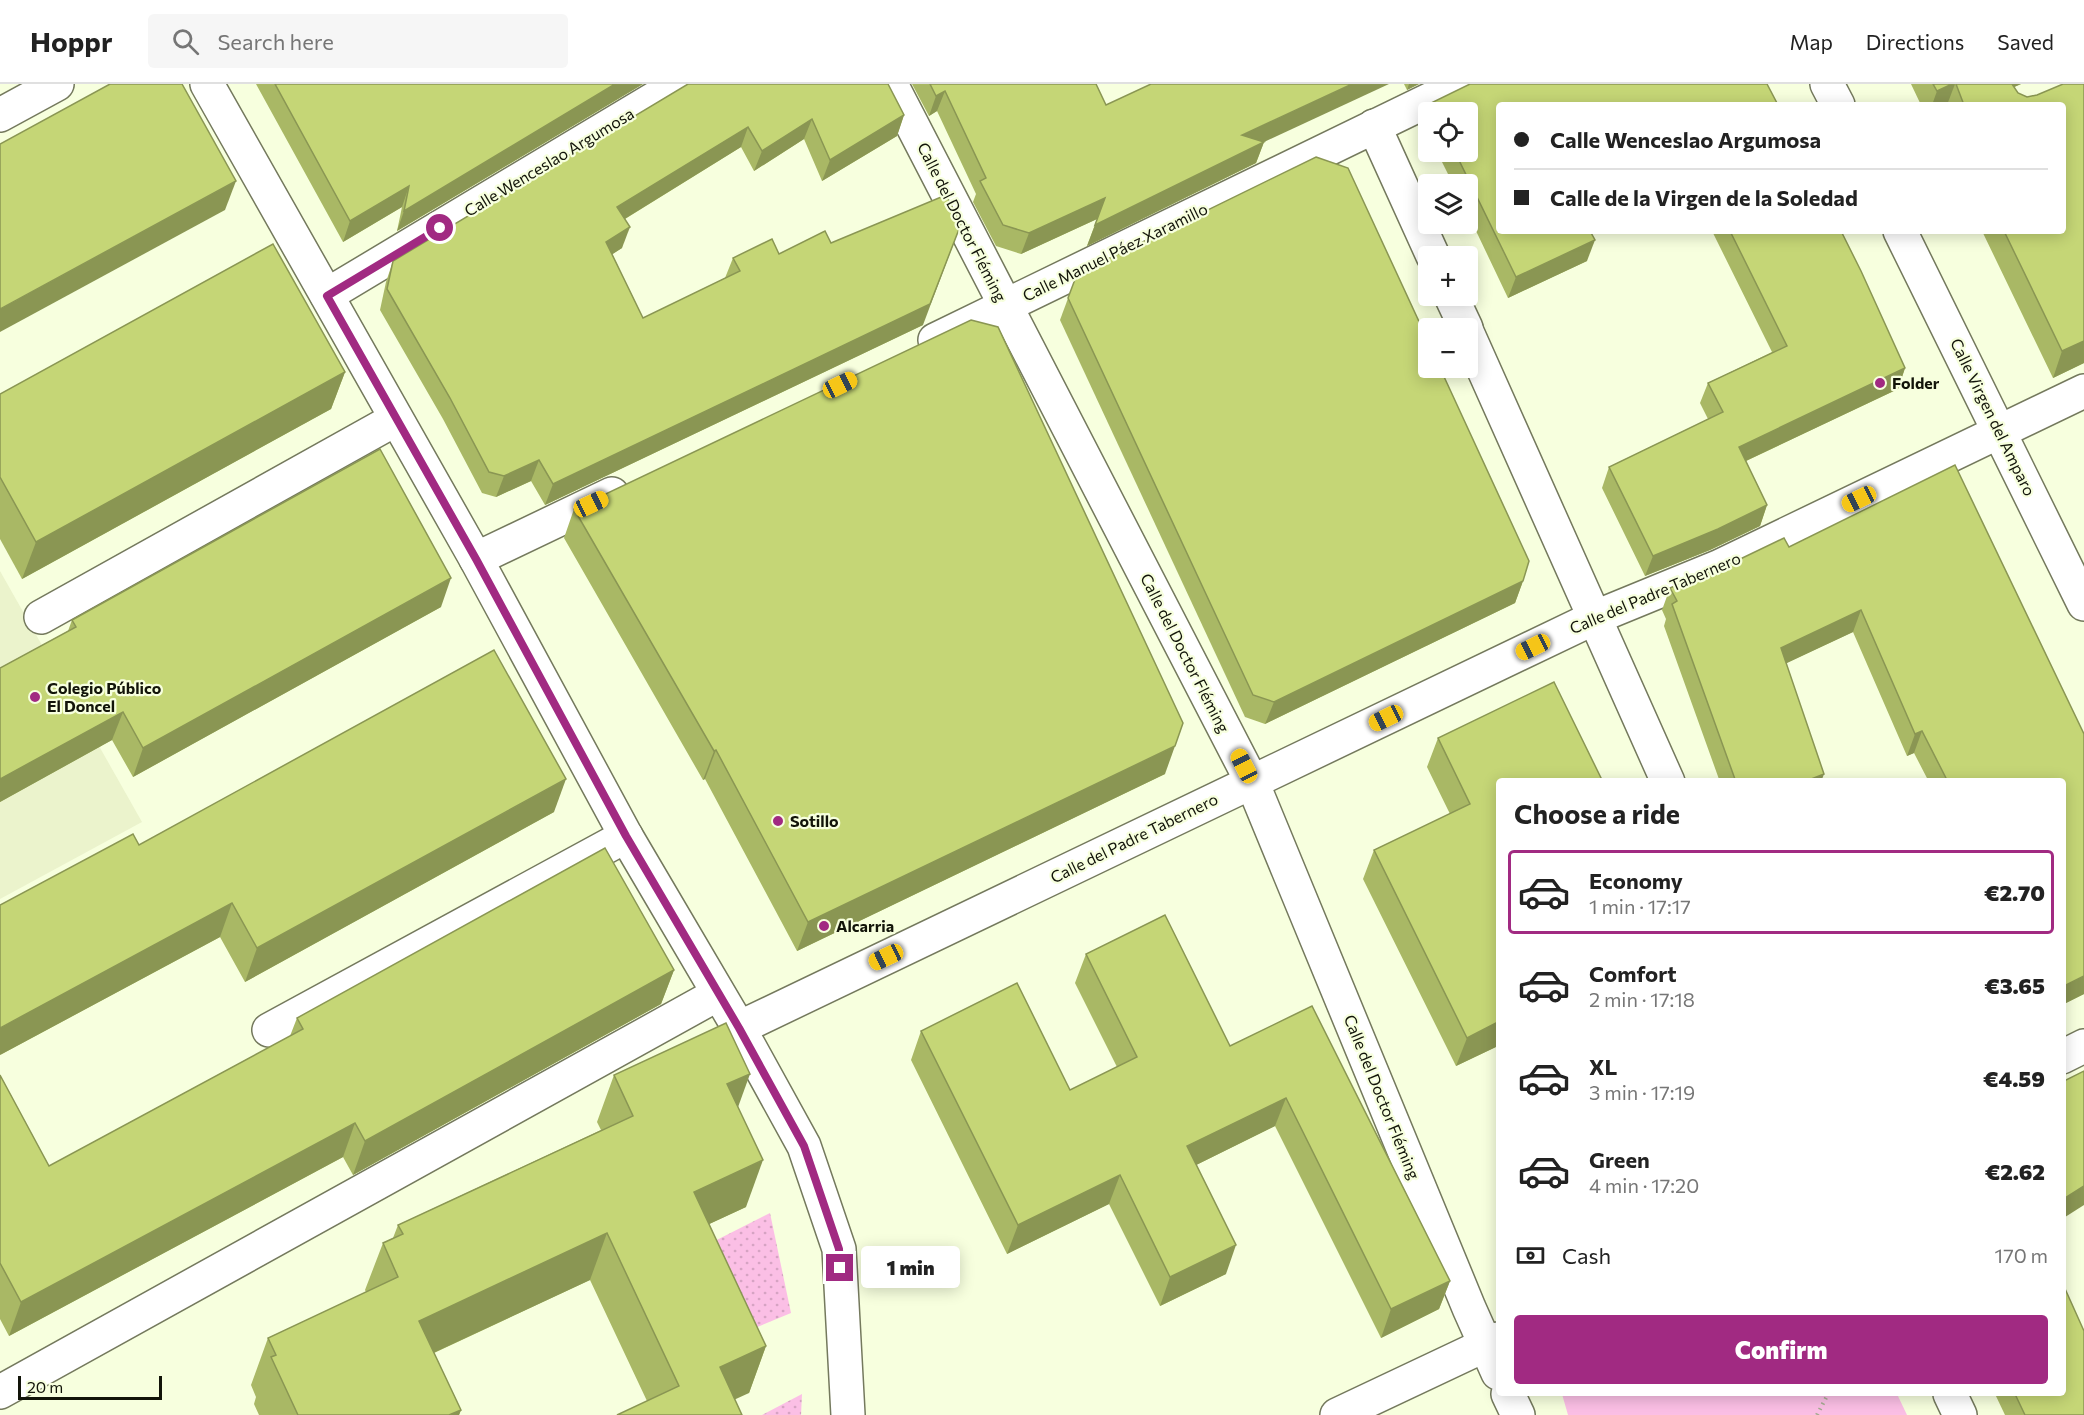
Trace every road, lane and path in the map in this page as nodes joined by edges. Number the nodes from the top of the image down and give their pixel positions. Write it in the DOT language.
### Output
graph roads {
  1 [pos="57,84"];
  2 [pos="207,84"];
  3 [pos="679,84"];
  4 [pos="891,84"];
  5 [pos="1462,84"];
  6 [pos="1827,84"];
  7 [pos="1836,102"];
  8 [pos="0,115"];
  9 [pos="1374,126"];
  10 [pos="1902,234"];
  11 [pos="1428,246"];
  12 [pos="327,296"];
  13 [pos="1006,306"];
  14 [pos="910,351"];
  15 [pos="1478,356"];
  16 [pos="2084,391"];
  17 [pos="396,419"];
  18 [pos="2000,431"];
  19 [pos="635,483"];
  20 [pos="476,559"];
  21 [pos="2084,604"];
  22 [pos="41,617"];
  23 [pos="1596,617"];
  24 [pos="1666,778"];
  25 [pos="1252,782"];
  26 [pos="626,836"];
  27 [pos="718,994"];
  28 [pos="739,1028"];
  29 [pos="269,1030"];
  30 [pos="2084,1046"];
  31 [pos="2066,1055"];
  32 [pos="1494,1353"];
  33 [pos="0,1392"];
  34 [pos="1509,1396"];
  35 [pos="1827,1396"];
  36 [pos="1951,1396"];
  37 [pos="848,1415"];
  38 [pos="1337,1415"];
  39 [pos="1518,1415"];
  40 [pos="1817,1415"];
  41 [pos="1960,1415"];
  1 -- 8 [label="street"];
  2 -- 12 [label="street"];
  3 -- 12 [label="street, Calle Wenceslao Argumosa"];
  4 -- 13 [label="street, Calle del Doctor Fléming"];
  5 -- 9 [label="street, Calle Manuel Páez Xaramillo"];
  6 -- 7 [label="street"];
  9 -- 11 [label="street"];
  9 -- 13 [label="street, Calle Manuel Páez Xaramillo"];
  10 -- 18 [label="street, Calle Virgen del Amparo"];
  12 -- 17 [label="street"];
  13 -- 14 [label="street, Calle Manuel Páez Xaramillo"];
  13 -- 25 [label="street, Calle del Doctor Fléming"];
  15 -- 23 [label="street"];
  16 -- 18 [label="street, Calle del Padre Tabernero"];
  17 -- 20 [label="street"];
  17 -- 22 [label="street"];
  18 -- 21 [label="street, Calle Virgen del Amparo"];
  18 -- 23 [label="street, Calle del Padre Tabernero"];
  19 -- 20 [label="street"];
  20 -- 26 [label="street"];
  23 -- 24 [label="street"];
  23 -- 25 [label="street, Calle del Padre Tabernero"];
  25 -- 28 [label="street, Calle del Padre Tabernero"];
  25 -- 32 [label="street, Calle del Doctor Fléming"];
  26 -- 27 [label="street"];
  26 -- 29 [label="street"];
  27 -- 28 [label="street"];
  27 -- 33 [label="street"];
  28 -- 37 [label="street"];
  30 -- 31 [label="street"];
  32 -- 38 [label="street"];
  34 -- 39 [label="street"];
  35 -- 40 [label="path"];
  36 -- 41 [label="street"];
}
